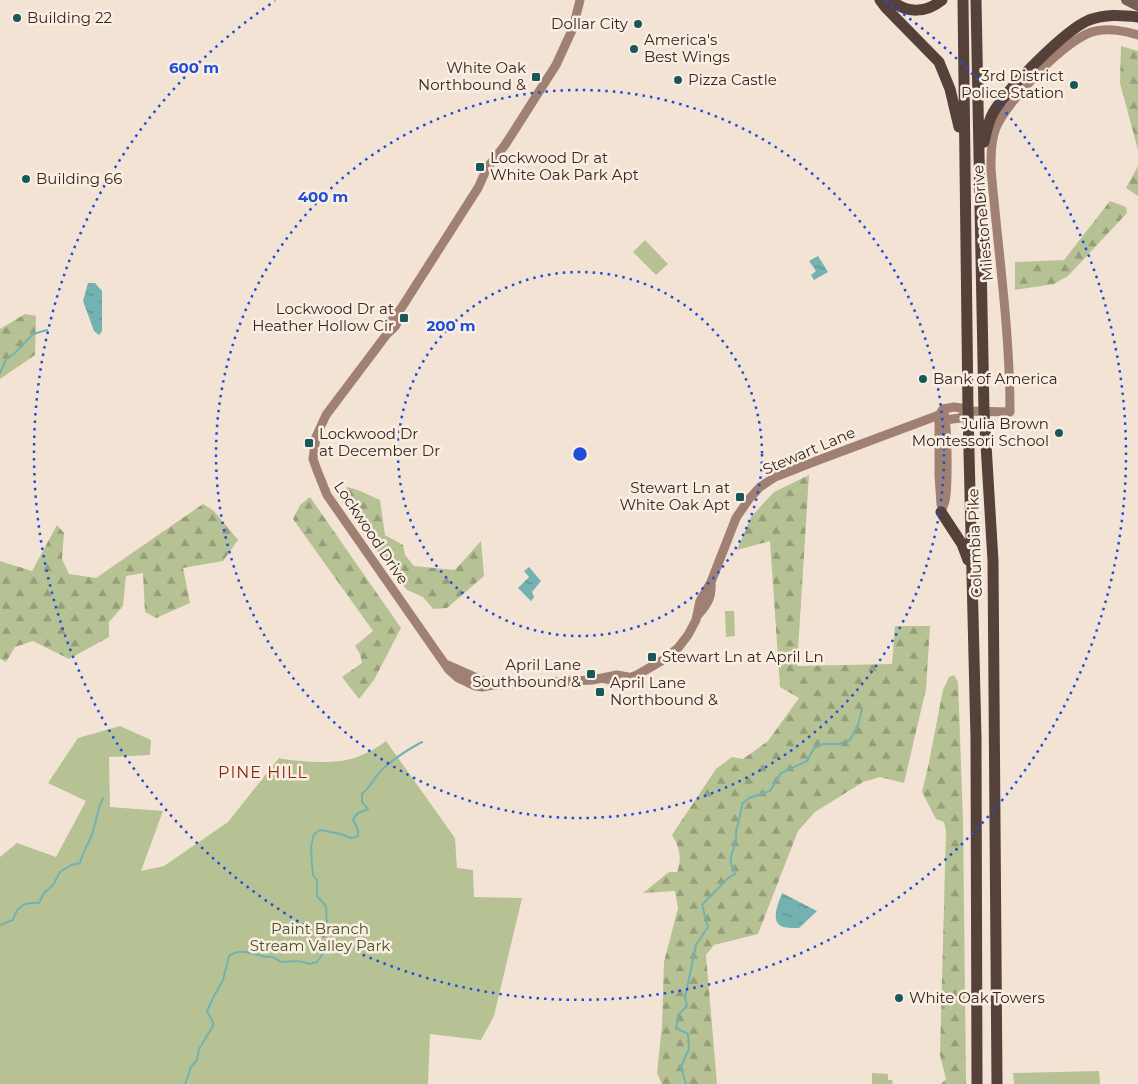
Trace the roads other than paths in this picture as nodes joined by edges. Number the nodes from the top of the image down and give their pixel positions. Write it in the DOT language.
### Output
graph roads {
  1 [pos="574,0"];
  2 [pos="580,0"];
  3 [pos="880,0"];
  4 [pos="892,0"];
  5 [pos="942,0"];
  6 [pos="963,0"];
  7 [pos="976,0"];
  8 [pos="1126,0"];
  9 [pos="1138,6"];
  10 [pos="1138,18"];
  11 [pos="1138,35"];
  12 [pos="568,36"];
  13 [pos="980,159"];
  14 [pos="965,169"];
  15 [pos="968,411"];
  16 [pos="984,411"];
  17 [pos="1010,412"];
  18 [pos="942,415"];
  19 [pos="944,516"];
  20 [pos="970,534"];
  21 [pos="991,535"];
  22 [pos="972,568"];
  23 [pos="447,665"];
  24 [pos="977,1084"];
  25 [pos="997,1084"];
  1 -- 12 [label="street, Lockwood Drive"];
  2 -- 12 [label="street, Lockwood Drive"];
  3 -- 14 [label="highway"];
  4 -- 5 [label="highway"];
  6 -- 14 [label="highway, Columbia Pike"];
  7 -- 13 [label="highway, Columbia Pike"];
  8 -- 9 [label="main road"];
  10 -- 13 [label="highway"];
  11 -- 17 [label="street, Milestone Drive"];
  12 -- 23 [label="street, Lockwood Drive"];
  13 -- 16 [label="highway, Columbia Pike"];
  14 -- 15 [label="highway, Columbia Pike"];
  15 -- 16 [label="street, Stewart Lane"];
  15 -- 18 [label="street, Stewart Lane"];
  15 -- 20 [label="highway, Columbia Pike"];
  16 -- 17 [label="street, Stewart Lane"];
  16 -- 21 [label="highway, Columbia Pike"];
  18 -- 19 [label="street"];
  18 -- 23 [label="street, Stewart Lane"];
  19 -- 20 [label="highway"];
  19 -- 22 [label="highway"];
  20 -- 21 [label="highway"];
  20 -- 22 [label="highway, Columbia Pike"];
  21 -- 25 [label="highway, Columbia Pike"];
  22 -- 24 [label="highway, Columbia Pike"];
}
